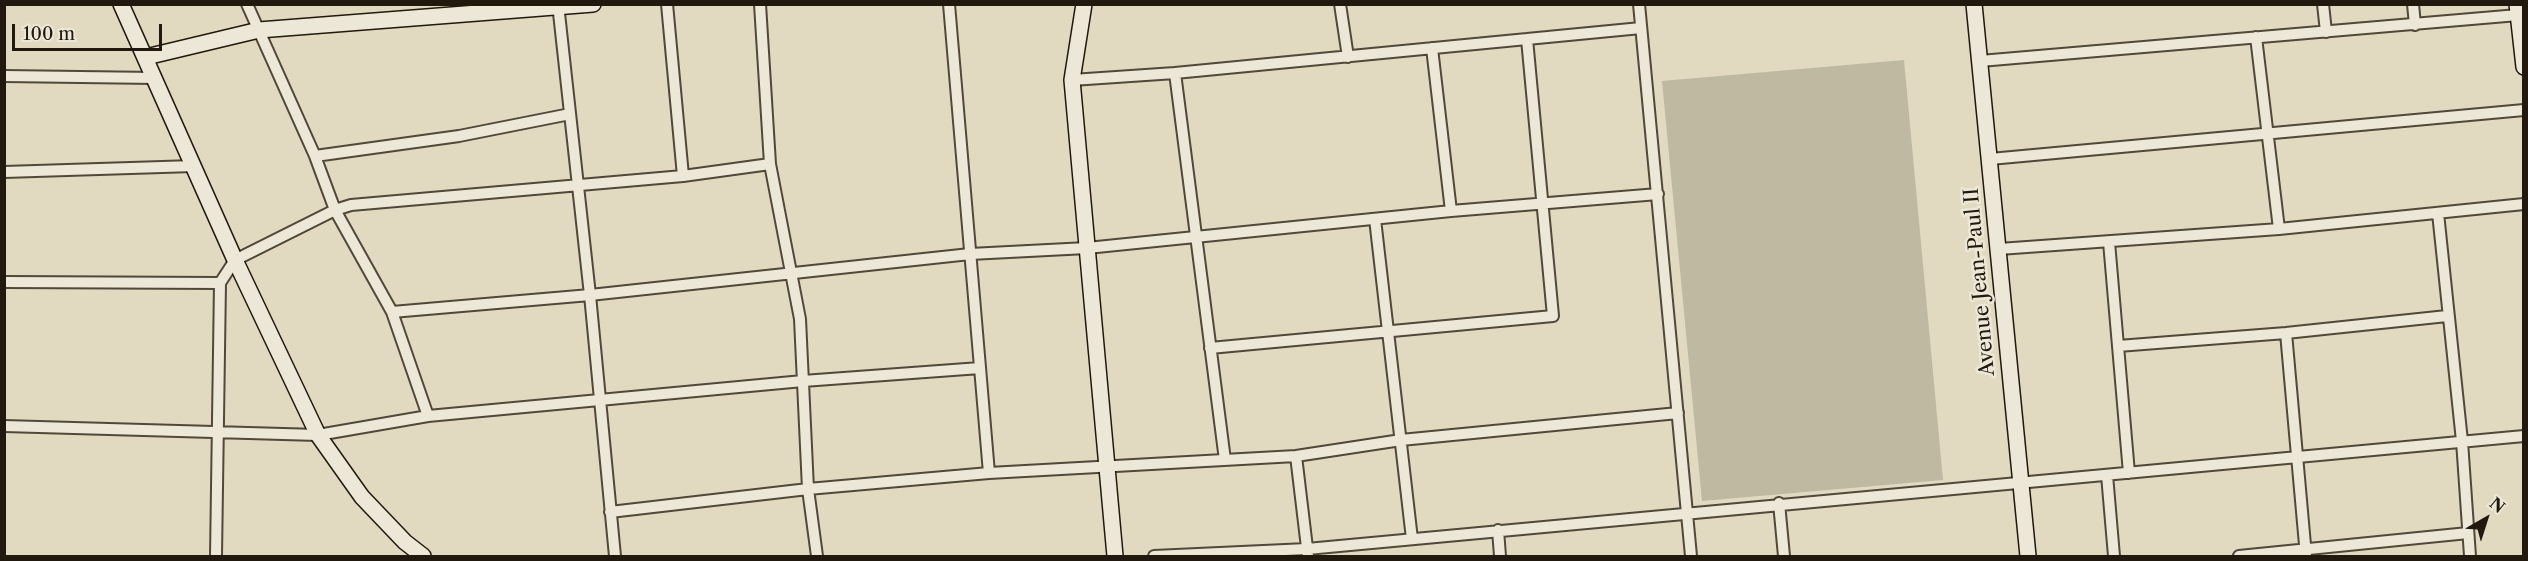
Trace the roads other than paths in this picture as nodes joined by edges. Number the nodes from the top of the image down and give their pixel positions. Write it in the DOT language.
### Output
graph roads {
  1 [pos="121,4"];
  2 [pos="247,4"];
  3 [pos="592,4"];
  4 [pos="667,4"];
  5 [pos="760,4"];
  6 [pos="949,4"];
  7 [pos="1084,4"];
  8 [pos="1340,4"];
  9 [pos="1638,4"];
  10 [pos="1974,4"];
  11 [pos="2323,4"];
  12 [pos="2413,4"];
  13 [pos="558,6"];
  14 [pos="447,10"];
  15 [pos="2518,10"];
  16 [pos="2415,25"];
  17 [pos="1641,28"];
  18 [pos="259,30"];
  19 [pos="2326,32"];
  20 [pos="2256,37"];
  21 [pos="1527,39"];
  22 [pos="1432,48"];
  23 [pos="146,57"];
  24 [pos="1348,57"];
  25 [pos="1980,61"];
  26 [pos="2523,66"];
  27 [pos="1175,74"];
  28 [pos="4,76"];
  29 [pos="156,78"];
  30 [pos="1072,80"];
  31 [pos="2523,110"];
  32 [pos="570,114"];
  33 [pos="2269,134"];
  34 [pos="315,156"];
  35 [pos="1990,159"];
  36 [pos="770,164"];
  37 [pos="194,166"];
  38 [pos="4,172"];
  39 [pos="683,176"];
  40 [pos="578,184"];
  41 [pos="1658,194"];
  42 [pos="1543,204"];
  43 [pos="2523,204"];
  44 [pos="335,210"];
  45 [pos="1451,211"];
  46 [pos="2438,213"];
  47 [pos="1376,219"];
  48 [pos="2279,229"];
  49 [pos="1195,238"];
  50 [pos="2109,242"];
  51 [pos="1087,248"];
  52 [pos="1999,249"];
  53 [pos="970,254"];
  54 [pos="235,260"];
  55 [pos="791,272"];
  56 [pos="4,282"];
  57 [pos="220,283"];
  58 [pos="590,295"];
  59 [pos="392,312"];
  60 [pos="2447,316"];
  61 [pos="1390,332"];
  62 [pos="2286,333"];
  63 [pos="2118,346"];
  64 [pos="1210,348"];
  65 [pos="980,368"];
  66 [pos="803,381"];
  67 [pos="600,401"];
  68 [pos="1678,413"];
  69 [pos="428,416"];
  70 [pos="4,426"];
  71 [pos="218,432"];
  72 [pos="318,435"];
  73 [pos="2523,436"];
  74 [pos="1401,440"];
  75 [pos="2462,441"];
  76 [pos="1296,456"];
  77 [pos="2299,458"];
  78 [pos="1225,460"];
  79 [pos="1107,467"];
  80 [pos="988,473"];
  81 [pos="2129,473"];
  82 [pos="2107,476"];
  83 [pos="2022,483"];
  84 [pos="808,489"];
  85 [pos="1779,503"];
  86 [pos="610,512"];
  87 [pos="1687,512"];
  88 [pos="1498,530"];
  89 [pos="2468,533"];
  90 [pos="1412,539"];
  91 [pos="1308,553"];
  92 [pos="2306,553"];
  93 [pos="1214,555"];
  94 [pos="216,556"];
  95 [pos="423,556"];
  96 [pos="615,556"];
  97 [pos="818,556"];
  98 [pos="1115,556"];
  99 [pos="1154,556"];
  100 [pos="1500,556"];
  101 [pos="1691,556"];
  102 [pos="1784,556"];
  103 [pos="2028,556"];
  104 [pos="2114,556"];
  105 [pos="2239,556"];
  106 [pos="2470,556"];
  1 -- 23 [label="street"];
  2 -- 18 [label="street"];
  3 -- 13 [label="street"];
  4 -- 39 [label="street"];
  5 -- 36 [label="street"];
  6 -- 53 [label="street"];
  7 -- 30 [label="street"];
  8 -- 24 [label="street"];
  9 -- 17 [label="street"];
  10 -- 25 [label="street, Avenue Jean-Paul II"];
  11 -- 19 [label="street"];
  12 -- 16 [label="street"];
  13 -- 14 [label="street"];
  13 -- 32 [label="street"];
  14 -- 18 [label="street"];
  15 -- 16 [label="street"];
  15 -- 26 [label="street"];
  16 -- 19 [label="street"];
  17 -- 21 [label="street"];
  17 -- 41 [label="street"];
  18 -- 23 [label="street"];
  18 -- 34 [label="street"];
  19 -- 20 [label="street"];
  20 -- 25 [label="street"];
  20 -- 33 [label="street"];
  21 -- 22 [label="street"];
  21 -- 42 [label="street"];
  22 -- 24 [label="street"];
  22 -- 45 [label="street"];
  23 -- 29 [label="street"];
  24 -- 27 [label="street"];
  25 -- 35 [label="street, Avenue Jean-Paul II"];
  27 -- 30 [label="street"];
  27 -- 49 [label="street"];
  28 -- 29 [label="street"];
  29 -- 37 [label="street"];
  30 -- 51 [label="street"];
  31 -- 33 [label="street"];
  32 -- 34 [label="street"];
  32 -- 40 [label="street"];
  33 -- 35 [label="street"];
  33 -- 48 [label="street"];
  34 -- 44 [label="street"];
  35 -- 52 [label="street, Avenue Jean-Paul II"];
  36 -- 39 [label="street"];
  36 -- 55 [label="street"];
  37 -- 38 [label="street"];
  37 -- 54 [label="street"];
  39 -- 40 [label="street"];
  40 -- 44 [label="street"];
  40 -- 58 [label="street"];
  41 -- 42 [label="street"];
  41 -- 68 [label="street"];
  42 -- 45 [label="street"];
  42 -- 61 [label="street"];
  43 -- 46 [label="street"];
  44 -- 54 [label="street"];
  44 -- 59 [label="street"];
  45 -- 47 [label="street"];
  46 -- 48 [label="street"];
  46 -- 60 [label="street"];
  47 -- 49 [label="street"];
  47 -- 61 [label="street"];
  48 -- 50 [label="street"];
  49 -- 51 [label="street"];
  49 -- 64 [label="street"];
  50 -- 52 [label="street"];
  50 -- 63 [label="street"];
  51 -- 53 [label="street"];
  51 -- 79 [label="street"];
  52 -- 83 [label="street, Avenue Jean-Paul II"];
  53 -- 55 [label="street"];
  53 -- 65 [label="street"];
  54 -- 57 [label="street"];
  54 -- 72 [label="street"];
  55 -- 58 [label="street"];
  55 -- 66 [label="street"];
  56 -- 57 [label="street"];
  57 -- 71 [label="street"];
  58 -- 59 [label="street"];
  58 -- 67 [label="street"];
  59 -- 69 [label="street"];
  60 -- 62 [label="street"];
  60 -- 75 [label="street"];
  61 -- 64 [label="street"];
  61 -- 74 [label="street"];
  62 -- 63 [label="street"];
  62 -- 77 [label="street"];
  63 -- 81 [label="street"];
  64 -- 78 [label="street"];
  65 -- 66 [label="street"];
  65 -- 80 [label="street"];
  66 -- 67 [label="street"];
  66 -- 84 [label="street"];
  67 -- 69 [label="street"];
  67 -- 86 [label="street"];
  68 -- 74 [label="street"];
  68 -- 87 [label="street"];
  69 -- 72 [label="street"];
  70 -- 71 [label="street"];
  71 -- 72 [label="street"];
  71 -- 94 [label="street"];
  72 -- 95 [label="street"];
  73 -- 75 [label="street"];
  74 -- 76 [label="street"];
  74 -- 90 [label="street"];
  75 -- 77 [label="street"];
  75 -- 89 [label="street"];
  76 -- 78 [label="street"];
  76 -- 91 [label="street"];
  77 -- 81 [label="street"];
  77 -- 92 [label="street"];
  78 -- 79 [label="street"];
  79 -- 80 [label="street"];
  79 -- 98 [label="street"];
  80 -- 84 [label="street"];
  81 -- 82 [label="street"];
  82 -- 83 [label="street"];
  82 -- 104 [label="street"];
  83 -- 85 [label="street"];
  83 -- 103 [label="street, Avenue Jean-Paul II"];
  84 -- 86 [label="street"];
  84 -- 97 [label="street"];
  85 -- 87 [label="street"];
  85 -- 102 [label="street"];
  86 -- 96 [label="street"];
  87 -- 88 [label="street"];
  87 -- 101 [label="street"];
  88 -- 90 [label="street"];
  88 -- 100 [label="street"];
  89 -- 92 [label="street"];
  89 -- 106 [label="street"];
  90 -- 91 [label="street"];
  91 -- 93 [label="street"];
  92 -- 105 [label="street"];
  93 -- 99 [label="street"];
}
